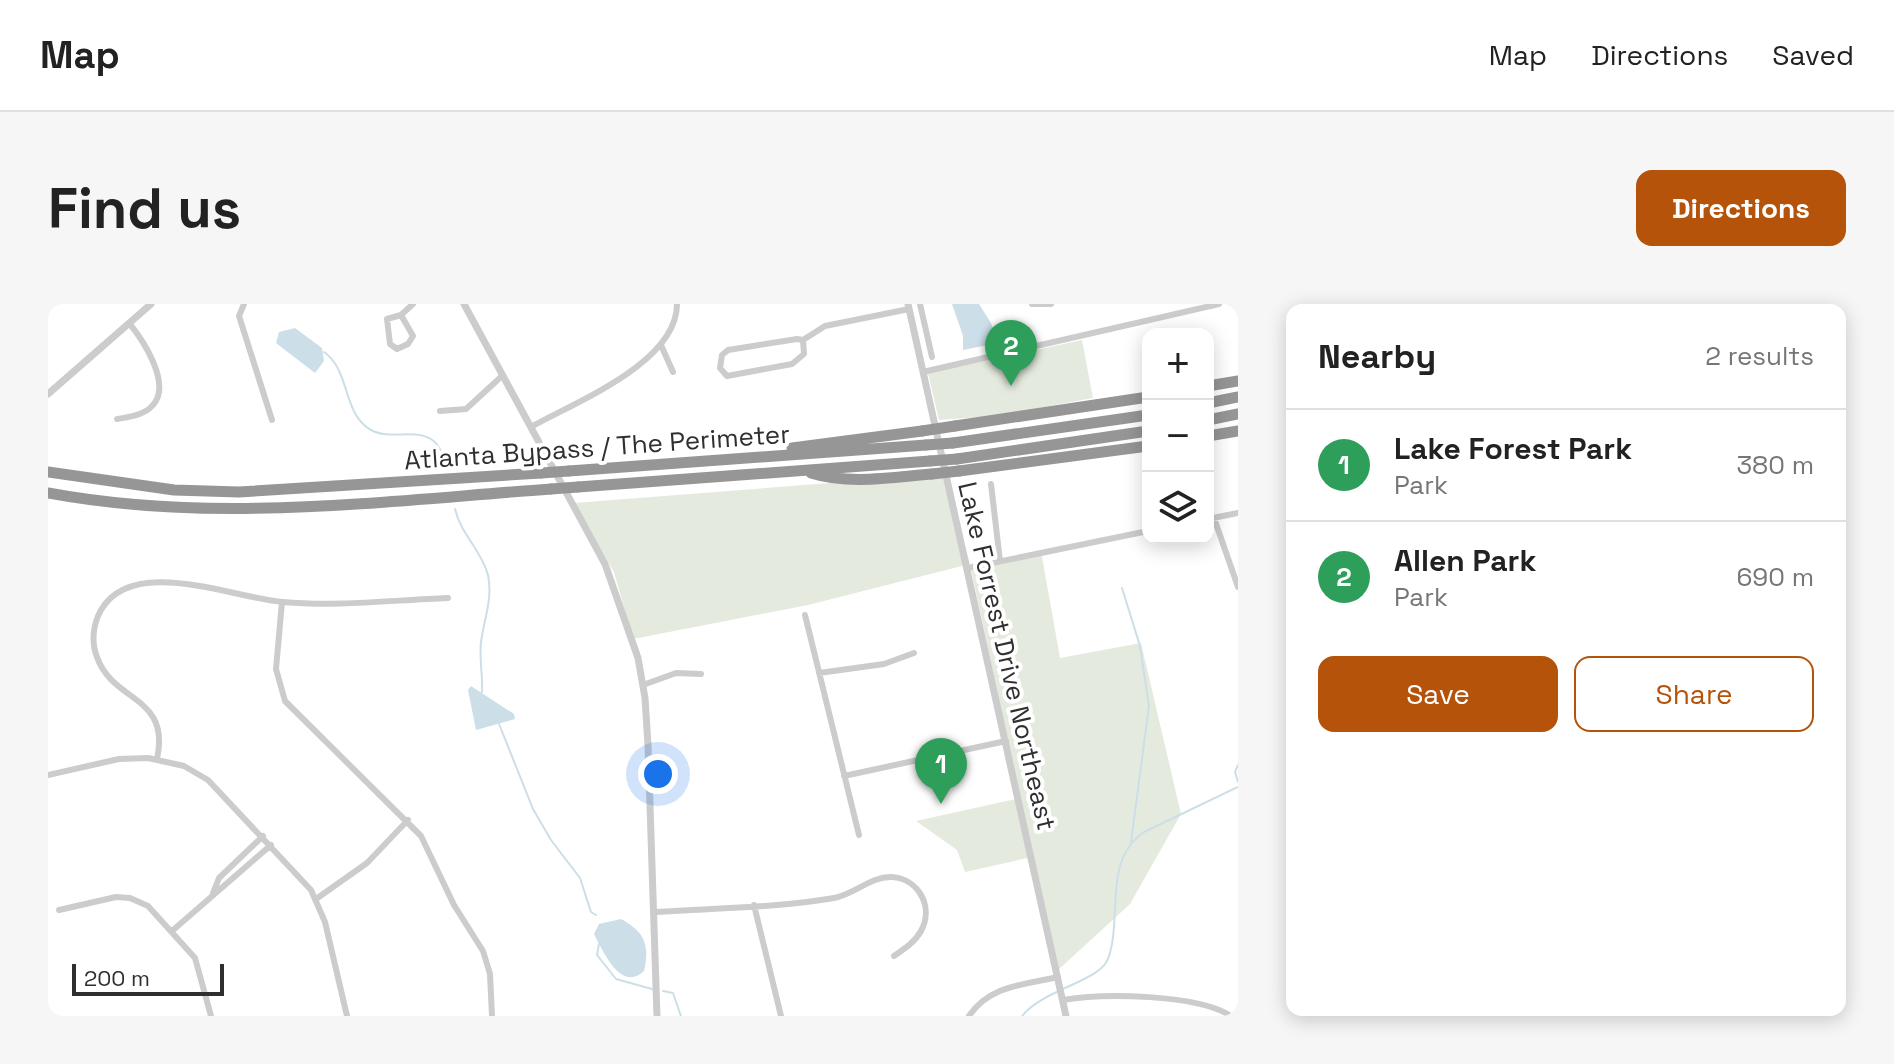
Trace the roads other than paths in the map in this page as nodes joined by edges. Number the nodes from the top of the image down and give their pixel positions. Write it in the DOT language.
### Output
graph roads {
  1 [pos="151,304"];
  2 [pos="244,304"];
  3 [pos="413,304"];
  4 [pos="464,304"];
  5 [pos="677,304"];
  6 [pos="920,304"];
  7 [pos="1032,304"];
  8 [pos="1051,304"];
  9 [pos="1219,304"];
  10 [pos="908,306"];
  11 [pos="1190,307"];
  12 [pos="401,315"];
  13 [pos="129,323"];
  14 [pos="805,339"];
  15 [pos="661,345"];
  16 [pos="932,357"];
  17 [pos="673,372"];
  18 [pos="923,372"];
  19 [pos="502,376"];
  20 [pos="1238,381"];
  21 [pos="1214,385"];
  22 [pos="48,394"];
  23 [pos="1238,397"];
  24 [pos="1142,398"];
  25 [pos="1214,402"];
  26 [pos="440,411"];
  27 [pos="1238,414"];
  28 [pos="1142,416"];
  29 [pos="117,419"];
  30 [pos="1214,419"];
  31 [pos="272,420"];
  32 [pos="531,427"];
  33 [pos="1238,431"];
  34 [pos="1142,432"];
  35 [pos="1214,435"];
  36 [pos="1142,447"];
  37 [pos="958,465"];
  38 [pos="633,467"];
  39 [pos="803,471"];
  40 [pos="48,472"];
  41 [pos="991,484"];
  42 [pos="48,493"];
  43 [pos="1238,513"];
  44 [pos="1214,517"];
  45 [pos="1214,526"];
  46 [pos="1142,532"];
  47 [pos="1000,561"];
  48 [pos="968,568"];
  49 [pos="1238,587"];
  50 [pos="448,598"];
  51 [pos="282,602"];
  52 [pos="805,615"];
  53 [pos="914,653"];
  54 [pos="819,673"];
  55 [pos="701,674"];
  56 [pos="643,685"];
  57 [pos="1006,741"];
  58 [pos="157,759"];
  59 [pos="48,775"];
  60 [pos="844,776"];
  61 [pos="408,820"];
  62 [pos="859,835"];
  63 [pos="263,836"];
  64 [pos="271,845"];
  65 [pos="213,893"];
  66 [pos="316,899"];
  67 [pos="754,905"];
  68 [pos="59,910"];
  69 [pos="656,912"];
  70 [pos="172,931"];
  71 [pos="894,956"];
  72 [pos="1059,981"];
  73 [pos="1062,997"];
  74 [pos="211,1016"];
  75 [pos="347,1016"];
  76 [pos="492,1016"];
  77 [pos="657,1016"];
  78 [pos="781,1016"];
  79 [pos="969,1016"];
  80 [pos="1066,1016"];
  81 [pos="1231,1016"];
  1 -- 13 [label="street"];
  2 -- 31 [label="street"];
  3 -- 12 [label="street"];
  4 -- 19 [label="street"];
  5 -- 15 [label="street"];
  6 -- 16 [label="street"];
  7 -- 8 [label="street"];
  9 -- 11 [label="street"];
  10 -- 14 [label="street"];
  10 -- 18 [label="street, Lake Forrest Drive Northeast"];
  11 -- 18 [label="street"];
  12 -- 12 [label="street"];
  13 -- 22 [label="street"];
  13 -- 29 [label="street"];
  14 -- 14 [label="street"];
  15 -- 17 [label="street"];
  15 -- 32 [label="street"];
  18 -- 48 [label="street, Lake Forrest Drive Northeast"];
  19 -- 26 [label="street"];
  19 -- 32 [label="street"];
  20 -- 21 [label="highway"];
  23 -- 25 [label="highway"];
  24 -- 38 [label="highway, bridge"];
  27 -- 30 [label="highway"];
  28 -- 38 [label="highway, Atlanta Bypass / The Perimeter, bridge"];
  32 -- 56 [label="street"];
  33 -- 35 [label="highway"];
  34 -- 37 [label="highway, Atlanta Bypass / The Perimeter"];
  36 -- 37 [label="highway"];
  37 -- 39 [label="highway, Atlanta Bypass / The Perimeter, bridge"];
  37 -- 39 [label="highway, bridge"];
  38 -- 40 [label="highway, Atlanta Bypass / The Perimeter, bridge"];
  39 -- 42 [label="highway, Atlanta Bypass / The Perimeter, bridge"];
  41 -- 47 [label="street"];
  43 -- 44 [label="street"];
  45 -- 49 [label="street"];
  46 -- 47 [label="street"];
  47 -- 48 [label="street"];
  48 -- 57 [label="street, Lake Forrest Drive Northeast"];
  50 -- 51 [label="street"];
  51 -- 58 [label="street"];
  51 -- 61 [label="street"];
  52 -- 54 [label="street"];
  53 -- 54 [label="street"];
  54 -- 60 [label="street"];
  55 -- 56 [label="street"];
  56 -- 69 [label="street"];
  57 -- 60 [label="street"];
  57 -- 72 [label="street, Lake Forrest Drive Northeast"];
  58 -- 59 [label="street"];
  58 -- 63 [label="street"];
  60 -- 62 [label="street"];
  61 -- 66 [label="street"];
  61 -- 76 [label="street"];
  63 -- 64 [label="street"];
  63 -- 65 [label="street"];
  64 -- 65 [label="street"];
  64 -- 66 [label="street"];
  65 -- 70 [label="street"];
  66 -- 75 [label="street"];
  67 -- 69 [label="street"];
  67 -- 71 [label="street"];
  67 -- 78 [label="street"];
  68 -- 70 [label="street"];
  69 -- 77 [label="street"];
  70 -- 74 [label="street"];
  72 -- 73 [label="street, Lake Forrest Drive Northeast"];
  72 -- 79 [label="street"];
  73 -- 80 [label="street, Lake Forrest Drive Northeast"];
  73 -- 81 [label="street"];
}
